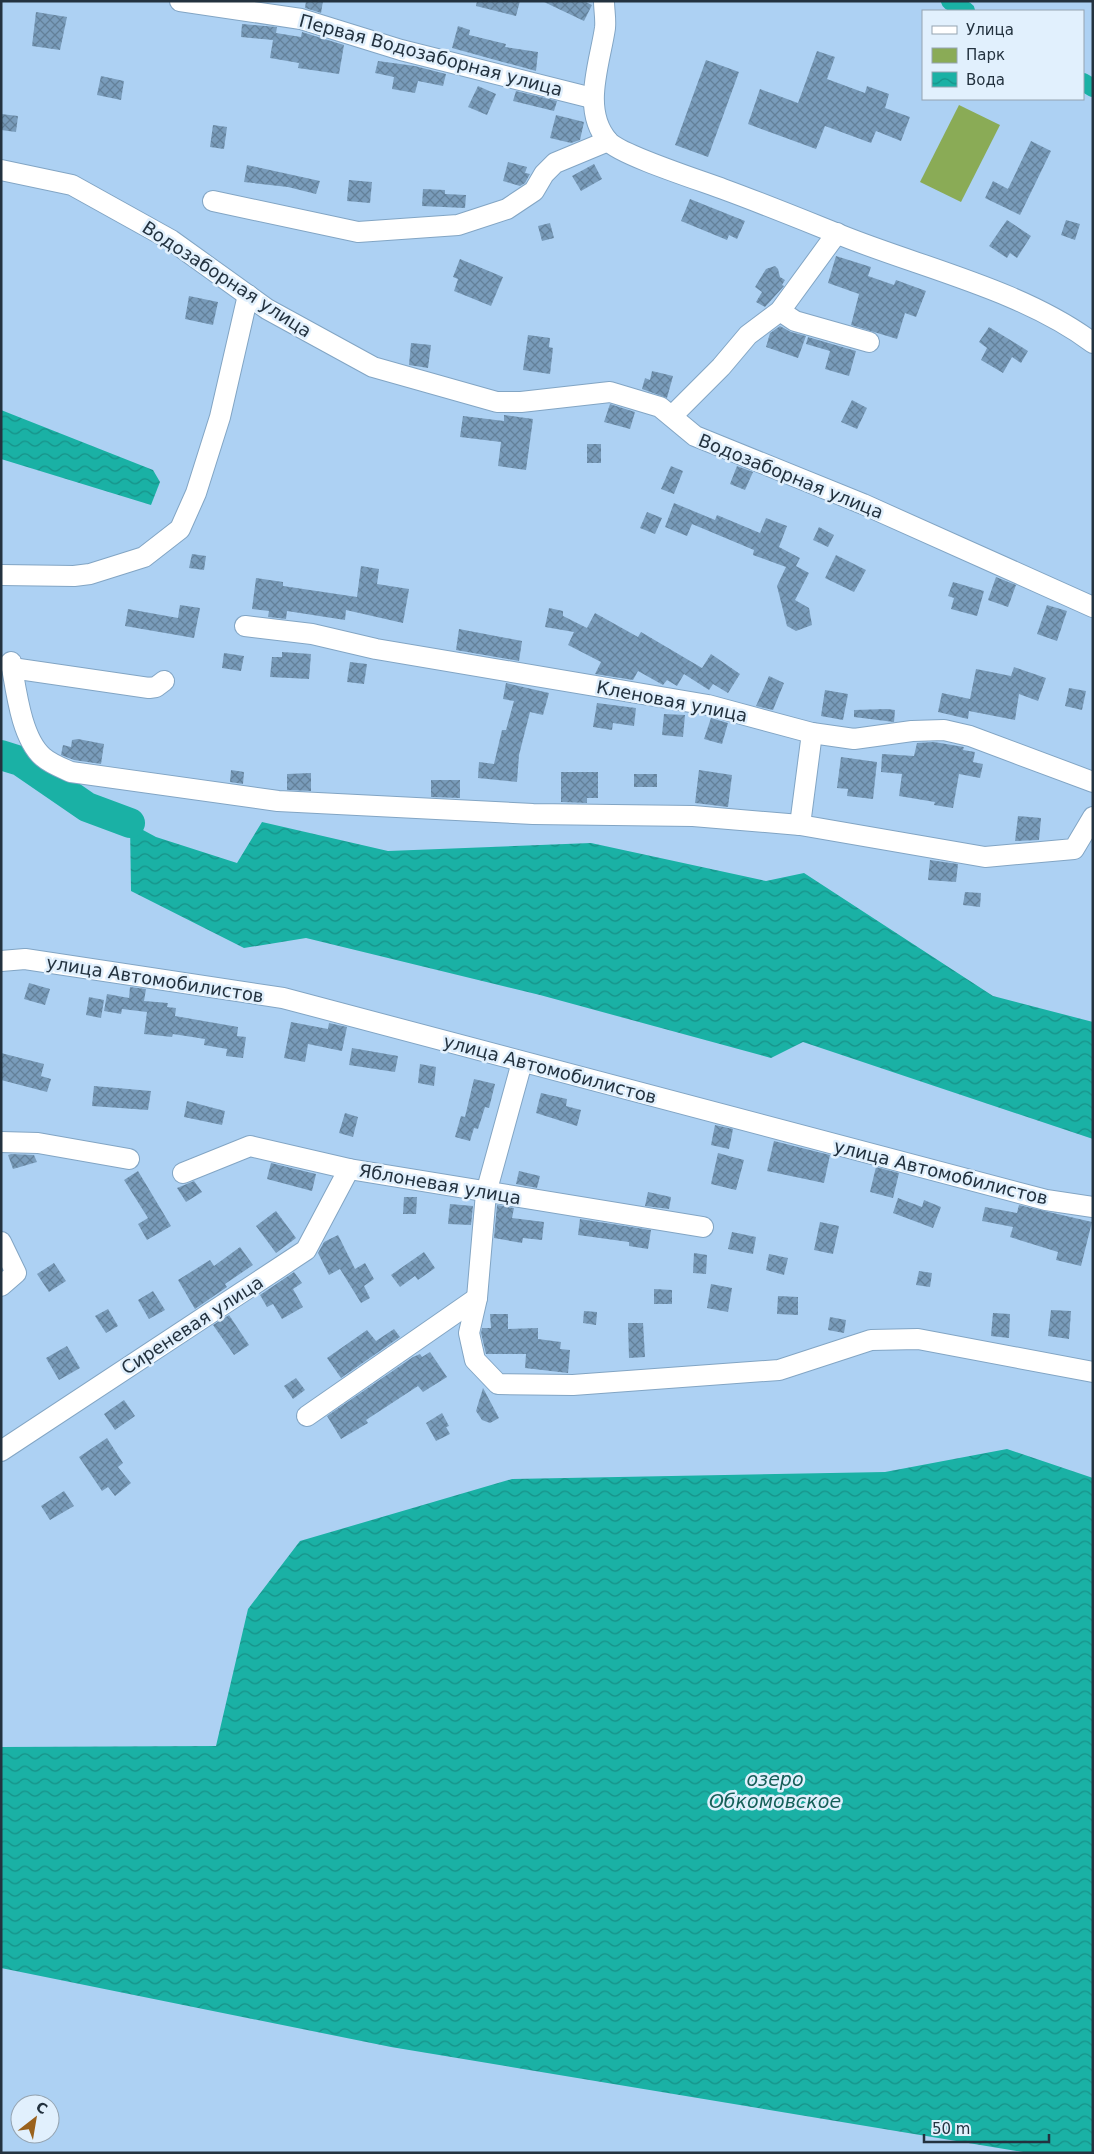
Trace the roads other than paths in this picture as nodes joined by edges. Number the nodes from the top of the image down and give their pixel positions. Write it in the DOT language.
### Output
graph roads {
  1 [pos="180,1"];
  2 [pos="604,1"];
  3 [pos="592,98"];
  4 [pos="608,141"];
  5 [pos="1,170"];
  6 [pos="213,201"];
  7 [pos="837,234"];
  8 [pos="248,296"];
  9 [pos="780,311"];
  10 [pos="869,342"];
  11 [pos="1093,343"];
  12 [pos="672,416"];
  13 [pos="1,575"];
  14 [pos="1093,607"];
  15 [pos="245,626"];
  16 [pos="164,681"];
  17 [pos="812,732"];
  18 [pos="1093,782"];
  19 [pos="1093,817"];
  20 [pos="800,825"];
  21 [pos="1,961"];
  22 [pos="522,1062"];
  23 [pos="1,1142"];
  24 [pos="129,1159"];
  25 [pos="349,1169"];
  26 [pos="183,1173"];
  27 [pos="486,1193"];
  28 [pos="1093,1207"];
  29 [pos="703,1227"];
  30 [pos="1,1242"];
  31 [pos="1,1286"];
  32 [pos="478,1298"];
  33 [pos="1093,1372"];
  34 [pos="307,1416"];
  35 [pos="1,1451"];
  1 -- 3 [label="street, Первая Водозаборная улица"];
  2 -- 3 [label="street"];
  3 -- 4 [label="street"];
  4 -- 6 [label="street"];
  4 -- 7 [label="street"];
  5 -- 8 [label="street, Водозаборная улица"];
  7 -- 9 [label="street"];
  7 -- 11 [label="street"];
  8 -- 12 [label="street, Водозаборная улица"];
  8 -- 13 [label="street"];
  9 -- 10 [label="street"];
  9 -- 12 [label="street"];
  12 -- 14 [label="street, Водозаборная улица"];
  15 -- 17 [label="street, Кленовая улица"];
  16 -- 20 [label="street"];
  17 -- 18 [label="street, Кленовая улица"];
  17 -- 20 [label="street"];
  19 -- 20 [label="street"];
  21 -- 22 [label="street, улица Автомобилистов"];
  22 -- 27 [label="street"];
  22 -- 28 [label="street, улица Автомобилистов"];
  23 -- 24 [label="street"];
  25 -- 26 [label="street, Яблоневая улица"];
  25 -- 27 [label="street, Яблоневая улица"];
  25 -- 35 [label="street, Сиреневая улица"];
  27 -- 29 [label="street, Яблоневая улица"];
  27 -- 32 [label="street"];
  30 -- 31 [label="street"];
  32 -- 33 [label="street"];
  32 -- 34 [label="street"];
}
